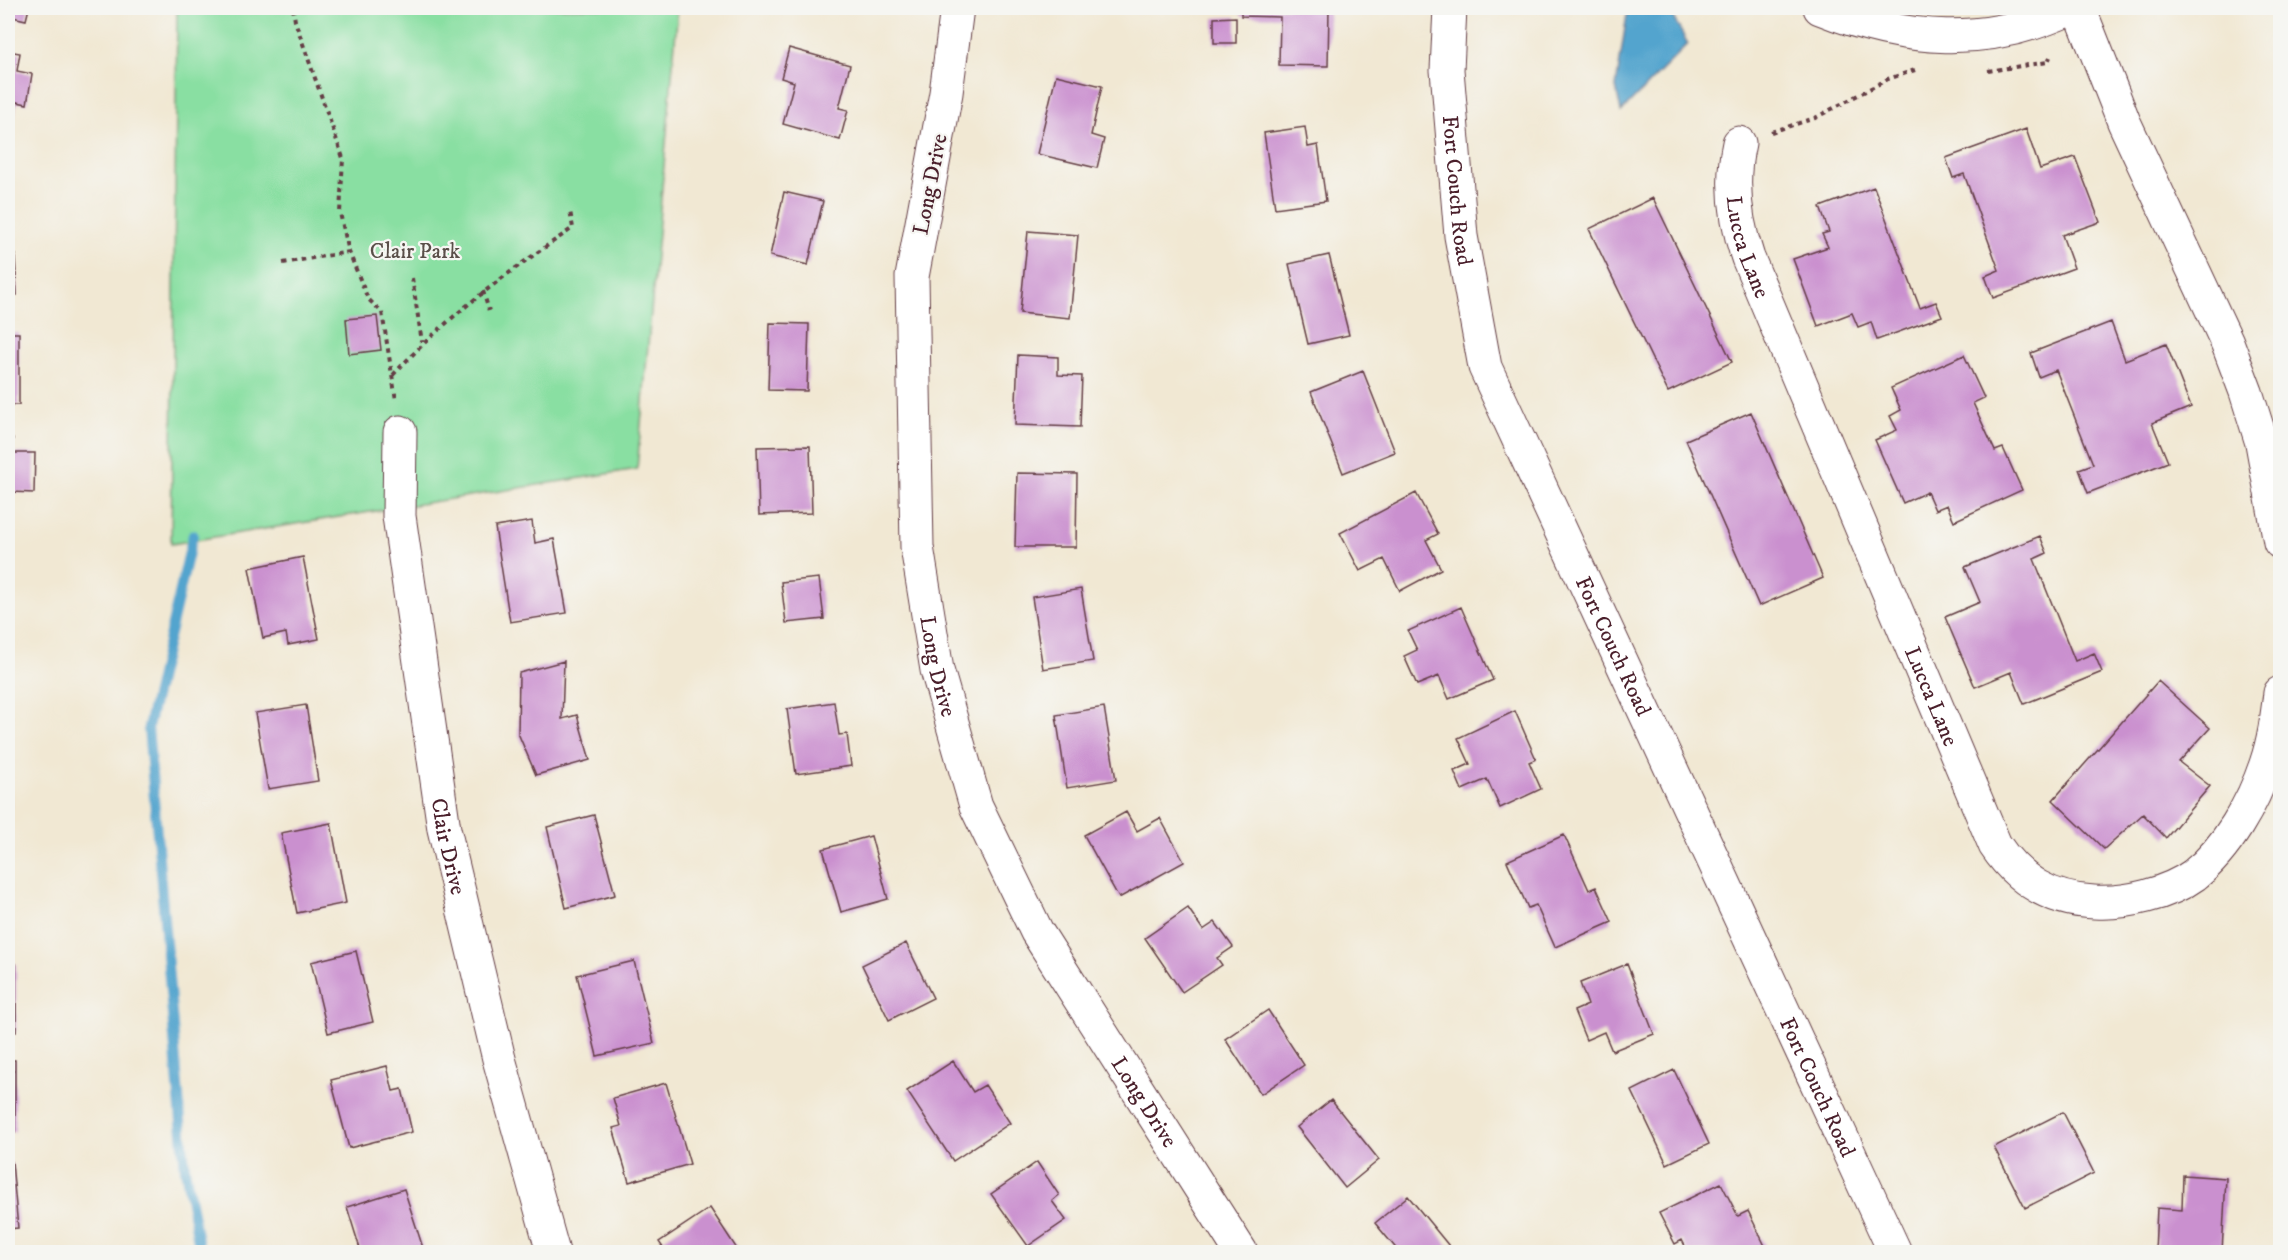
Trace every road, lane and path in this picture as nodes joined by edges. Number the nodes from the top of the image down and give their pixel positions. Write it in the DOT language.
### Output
graph roads {
  1 [pos="293,8"];
  2 [pos="957,8"];
  3 [pos="1450,8"];
  4 [pos="1820,8"];
  5 [pos="2071,8"];
  6 [pos="2079,8"];
  7 [pos="2050,57"];
  8 [pos="1920,70"];
  9 [pos="1981,71"];
  10 [pos="1739,143"];
  11 [pos="570,211"];
  12 [pos="349,252"];
  13 [pos="283,263"];
  14 [pos="412,278"];
  15 [pos="483,291"];
  16 [pos="489,311"];
  17 [pos="422,343"];
  18 [pos="392,375"];
  19 [pos="400,432"];
  20 [pos="2280,542"];
  21 [pos="2280,693"];
  22 [pos="553,1252"];
  23 [pos="1241,1252"];
  24 [pos="1895,1252"];
  1 -- 12 [label="path"];
  2 -- 23 [label="street, Long Drive"];
  3 -- 24 [label="street, Fort Couch Road"];
  4 -- 5 [label="street"];
  6 -- 20 [label="street"];
  7 -- 9 [label="path"];
  8 -- 10 [label="path"];
  10 -- 21 [label="street, Lucca Lane"];
  11 -- 15 [label="path"];
  12 -- 13 [label="path"];
  12 -- 18 [label="path"];
  14 -- 17 [label="path"];
  15 -- 16 [label="path"];
  15 -- 17 [label="path"];
  17 -- 18 [label="path"];
  18 -- 19 [label="path"];
  19 -- 22 [label="street, Clair Drive"];
}
